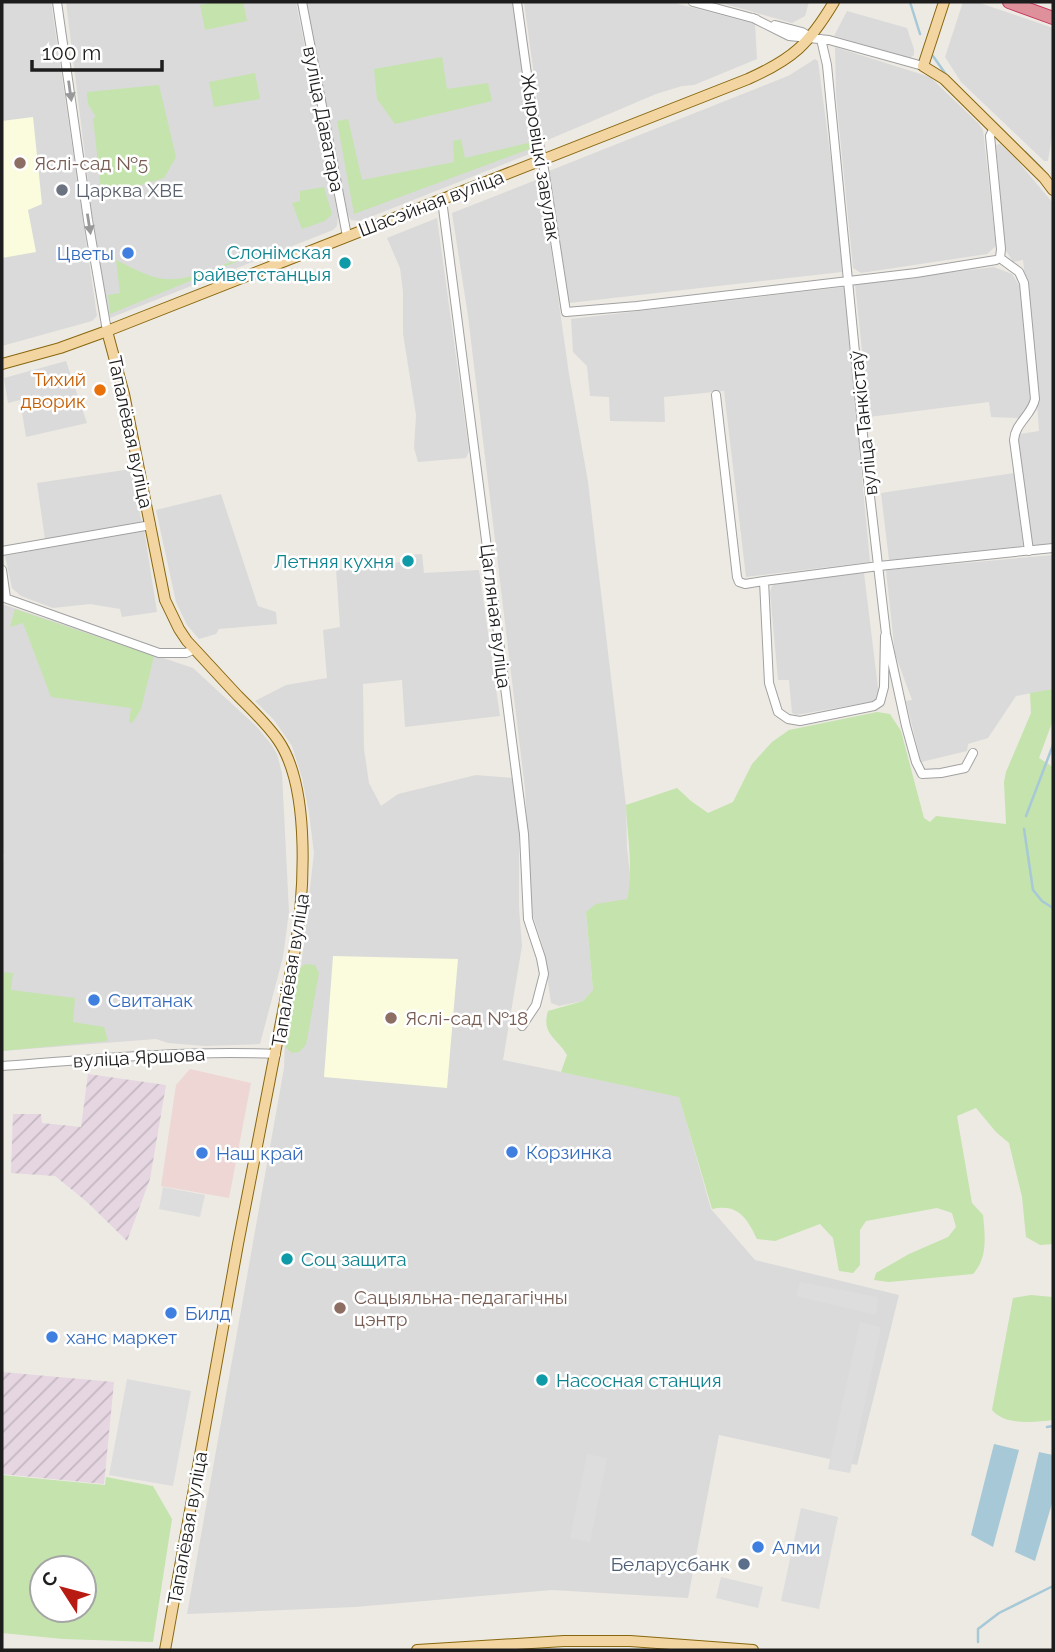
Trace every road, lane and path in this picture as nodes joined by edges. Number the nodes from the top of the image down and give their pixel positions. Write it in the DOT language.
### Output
graph roads {
  1 [pos="57,2"];
  2 [pos="302,2"];
  3 [pos="517,2"];
  4 [pos="693,2"];
  5 [pos="834,2"];
  6 [pos="944,2"];
  7 [pos="1009,2"];
  8 [pos="1053,18"];
  9 [pos="816,38"];
  10 [pos="923,66"];
  11 [pos="994,128"];
  12 [pos="542,160"];
  13 [pos="1053,190"];
  14 [pos="442,200"];
  15 [pos="347,236"];
  16 [pos="1000,258"];
  17 [pos="849,280"];
  18 [pos="107,331"];
  19 [pos="2,364"];
  20 [pos="716,395"];
  21 [pos="151,525"];
  22 [pos="1053,548"];
  23 [pos="2,551"];
  24 [pos="1029,551"];
  25 [pos="879,566"];
  26 [pos="2,569"];
  27 [pos="764,581"];
  28 [pos="4,598"];
  29 [pos="886,634"];
  30 [pos="195,649"];
  31 [pos="973,753"];
  32 [pos="522,1026"];
  33 [pos="276,1054"];
  34 [pos="2,1066"];
  35 [pos="165,1650"];
  36 [pos="418,1650"];
  37 [pos="753,1650"];
  1 -- 18 [label="street, one-way"];
  2 -- 15 [label="street, вуліца Даватара"];
  3 -- 12 [label="street, Жыровіцкі завулак"];
  4 -- 9 [label="street"];
  5 -- 9 [label="main road, Шасэйная вуліца"];
  6 -- 10 [label="main road"];
  7 -- 8 [label="highway"];
  9 -- 10 [label="street"];
  9 -- 12 [label="main road, Шасэйная вуліца"];
  9 -- 17 [label="street, вуліца Танкістаў"];
  10 -- 11 [label="main road"];
  11 -- 13 [label="main road"];
  11 -- 16 [label="street"];
  12 -- 14 [label="main road, Шасэйная вуліца"];
  12 -- 17 [label="street, Жыровіцкі завулак"];
  14 -- 15 [label="main road, Шасэйная вуліца"];
  14 -- 32 [label="street, Цагляная вуліца"];
  15 -- 18 [label="main road, Шасэйная вуліца"];
  16 -- 17 [label="street"];
  16 -- 24 [label="street"];
  17 -- 25 [label="street, вуліца Танкістаў"];
  18 -- 19 [label="main road, Шасэйная вуліца"];
  18 -- 21 [label="main road, Тапалёвая вуліца"];
  20 -- 27 [label="street"];
  21 -- 23 [label="street"];
  21 -- 30 [label="main road, Тапалёвая вуліца"];
  22 -- 24 [label="street"];
  24 -- 25 [label="street"];
  25 -- 27 [label="street"];
  25 -- 29 [label="street, вуліца Танкістаў"];
  26 -- 28 [label="street"];
  27 -- 29 [label="street, вуліца Танкістаў"];
  28 -- 30 [label="street"];
  29 -- 31 [label="street, вуліца Танкістаў"];
  30 -- 33 [label="main road, Тапалёвая вуліца"];
  33 -- 34 [label="street, вуліца Яршова"];
  33 -- 35 [label="main road, Тапалёвая вуліца"];
  36 -- 37 [label="main road"];
}
